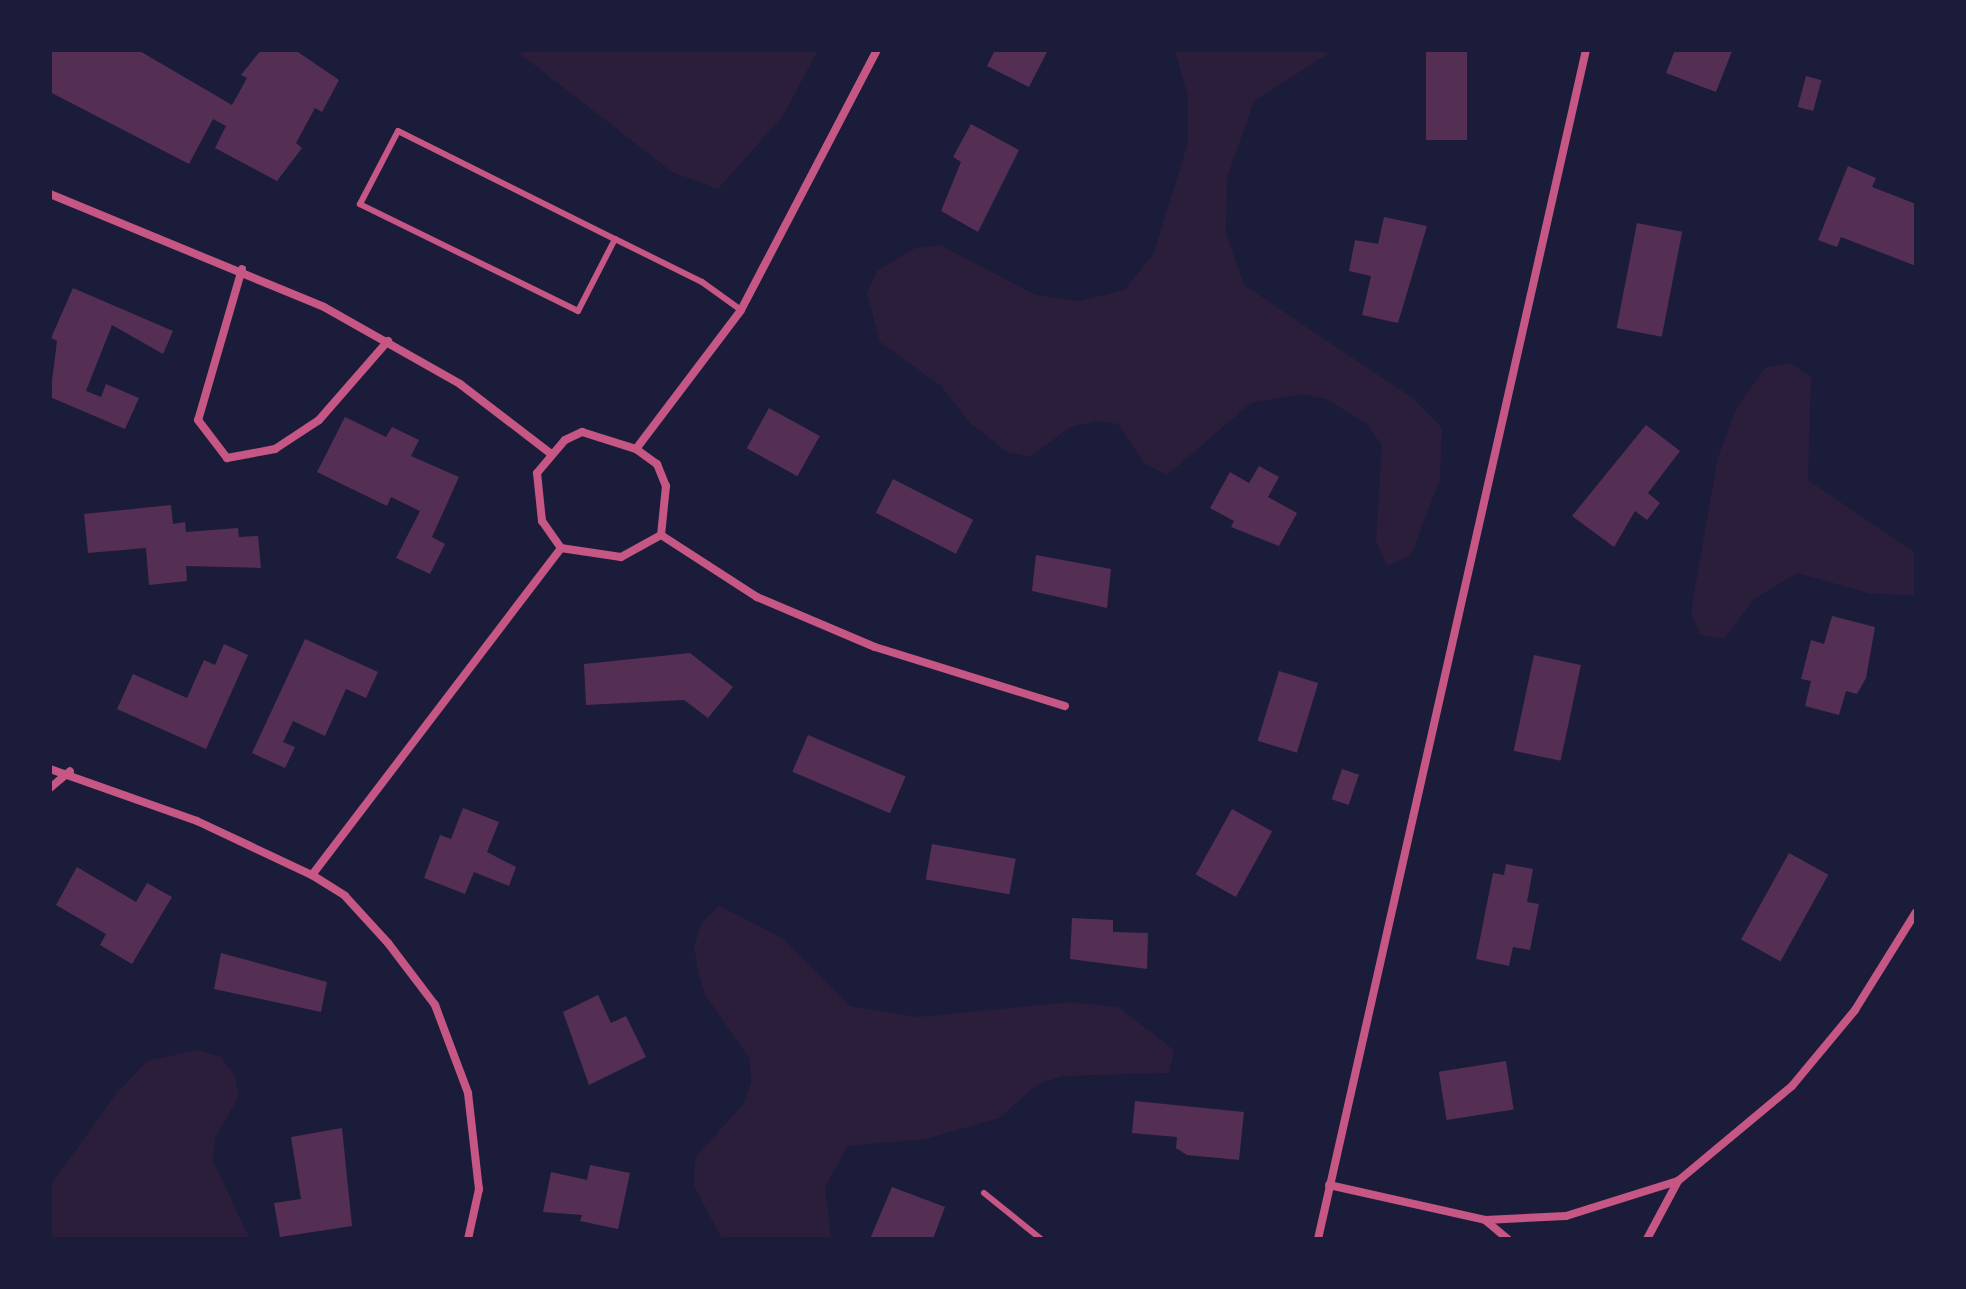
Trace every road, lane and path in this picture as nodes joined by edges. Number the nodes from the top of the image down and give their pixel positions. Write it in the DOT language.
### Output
graph roads {
  1 [pos="877,50"];
  2 [pos="1586,50"];
  3 [pos="50,194"];
  4 [pos="615,239"];
  5 [pos="242,269"];
  6 [pos="741,310"];
  7 [pos="388,341"];
  8 [pos="636,449"];
  9 [pos="550,453"];
  10 [pos="661,535"];
  11 [pos="561,548"];
  12 [pos="1065,706"];
  13 [pos="50,769"];
  14 [pos="70,771"];
  15 [pos="50,788"];
  16 [pos="312,875"];
  17 [pos="1916,912"];
  18 [pos="1678,1181"];
  19 [pos="1329,1185"];
  20 [pos="984,1193"];
  21 [pos="1485,1220"];
  22 [pos="468,1239"];
  23 [pos="1041,1239"];
  24 [pos="1318,1239"];
  25 [pos="1508,1239"];
  26 [pos="1647,1239"];
  1 -- 6 [label="street"];
  2 -- 19 [label="street"];
  3 -- 5 [label="street"];
  4 -- 4 [label="lane"];
  4 -- 6 [label="lane"];
  5 -- 7 [label="street"];
  5 -- 7 [label="street"];
  6 -- 8 [label="street"];
  7 -- 9 [label="street"];
  8 -- 9 [label="street"];
  8 -- 10 [label="street"];
  9 -- 11 [label="street"];
  10 -- 11 [label="street"];
  10 -- 12 [label="street"];
  11 -- 16 [label="street"];
  13 -- 14 [label="street"];
  14 -- 15 [label="street"];
  14 -- 16 [label="street"];
  16 -- 22 [label="street"];
  17 -- 18 [label="street"];
  18 -- 21 [label="street"];
  18 -- 26 [label="street"];
  19 -- 21 [label="street"];
  19 -- 24 [label="street"];
  20 -- 23 [label="lane"];
  21 -- 25 [label="street"];
}
